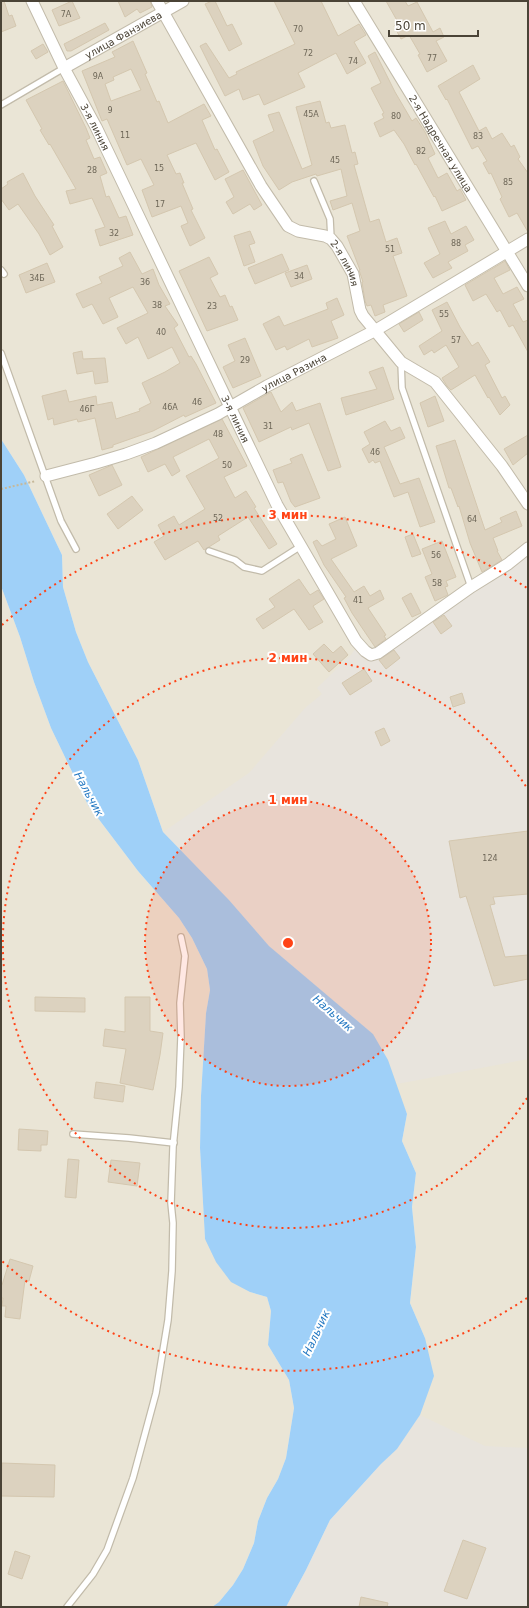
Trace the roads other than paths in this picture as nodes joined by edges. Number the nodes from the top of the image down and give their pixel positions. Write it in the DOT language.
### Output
graph roads {
  1 [pos="32,1"];
  2 [pos="157,1"];
  3 [pos="183,1"];
  4 [pos="354,1"];
  5 [pos="162,12"];
  6 [pos="64,68"];
  7 [pos="1,105"];
  8 [pos="314,181"];
  9 [pos="331,239"];
  10 [pos="528,239"];
  11 [pos="506,252"];
  12 [pos="528,286"];
  13 [pos="376,330"];
  14 [pos="1,353"];
  15 [pos="401,362"];
  16 [pos="231,407"];
  17 [pos="46,476"];
  18 [pos="528,504"];
  19 [pos="301,546"];
  20 [pos="528,548"];
  21 [pos="76,549"];
  22 [pos="209,552"];
  23 [pos="471,587"];
  24 [pos="181,937"];
  25 [pos="73,1134"];
  26 [pos="174,1143"];
  27 [pos="67,1607"];
  1 -- 6 [label="street, 3-я линия"];
  2 -- 5 [label="street, 2-я линия"];
  3 -- 5 [label="street, улица Фанзиева"];
  4 -- 11 [label="street, 2-я Надречная улица"];
  5 -- 6 [label="street, улица Фанзиева"];
  5 -- 9 [label="street, 2-я линия"];
  6 -- 7 [label="lane"];
  6 -- 16 [label="street, 3-я линия"];
  8 -- 9 [label="lane"];
  9 -- 13 [label="street, 2-я линия"];
  10 -- 11 [label="street, улица Разина"];
  11 -- 12 [label="street, 2-я Надречная улица"];
  11 -- 13 [label="street, улица Разина"];
  13 -- 15 [label="street, 2-я линия"];
  13 -- 16 [label="street, улица Разина"];
  14 -- 17 [label="lane"];
  15 -- 18 [label="street, 2-я линия"];
  15 -- 23 [label="lane"];
  16 -- 17 [label="street, улица Разина"];
  16 -- 19 [label="street, 3-я линия"];
  17 -- 21 [label="lane"];
  19 -- 22 [label="lane"];
  19 -- 23 [label="street, 3-я линия"];
  20 -- 23 [label="street, 3-я линия"];
  24 -- 26 [label="lane"];
  25 -- 26 [label="lane"];
  26 -- 27 [label="lane"];
}
